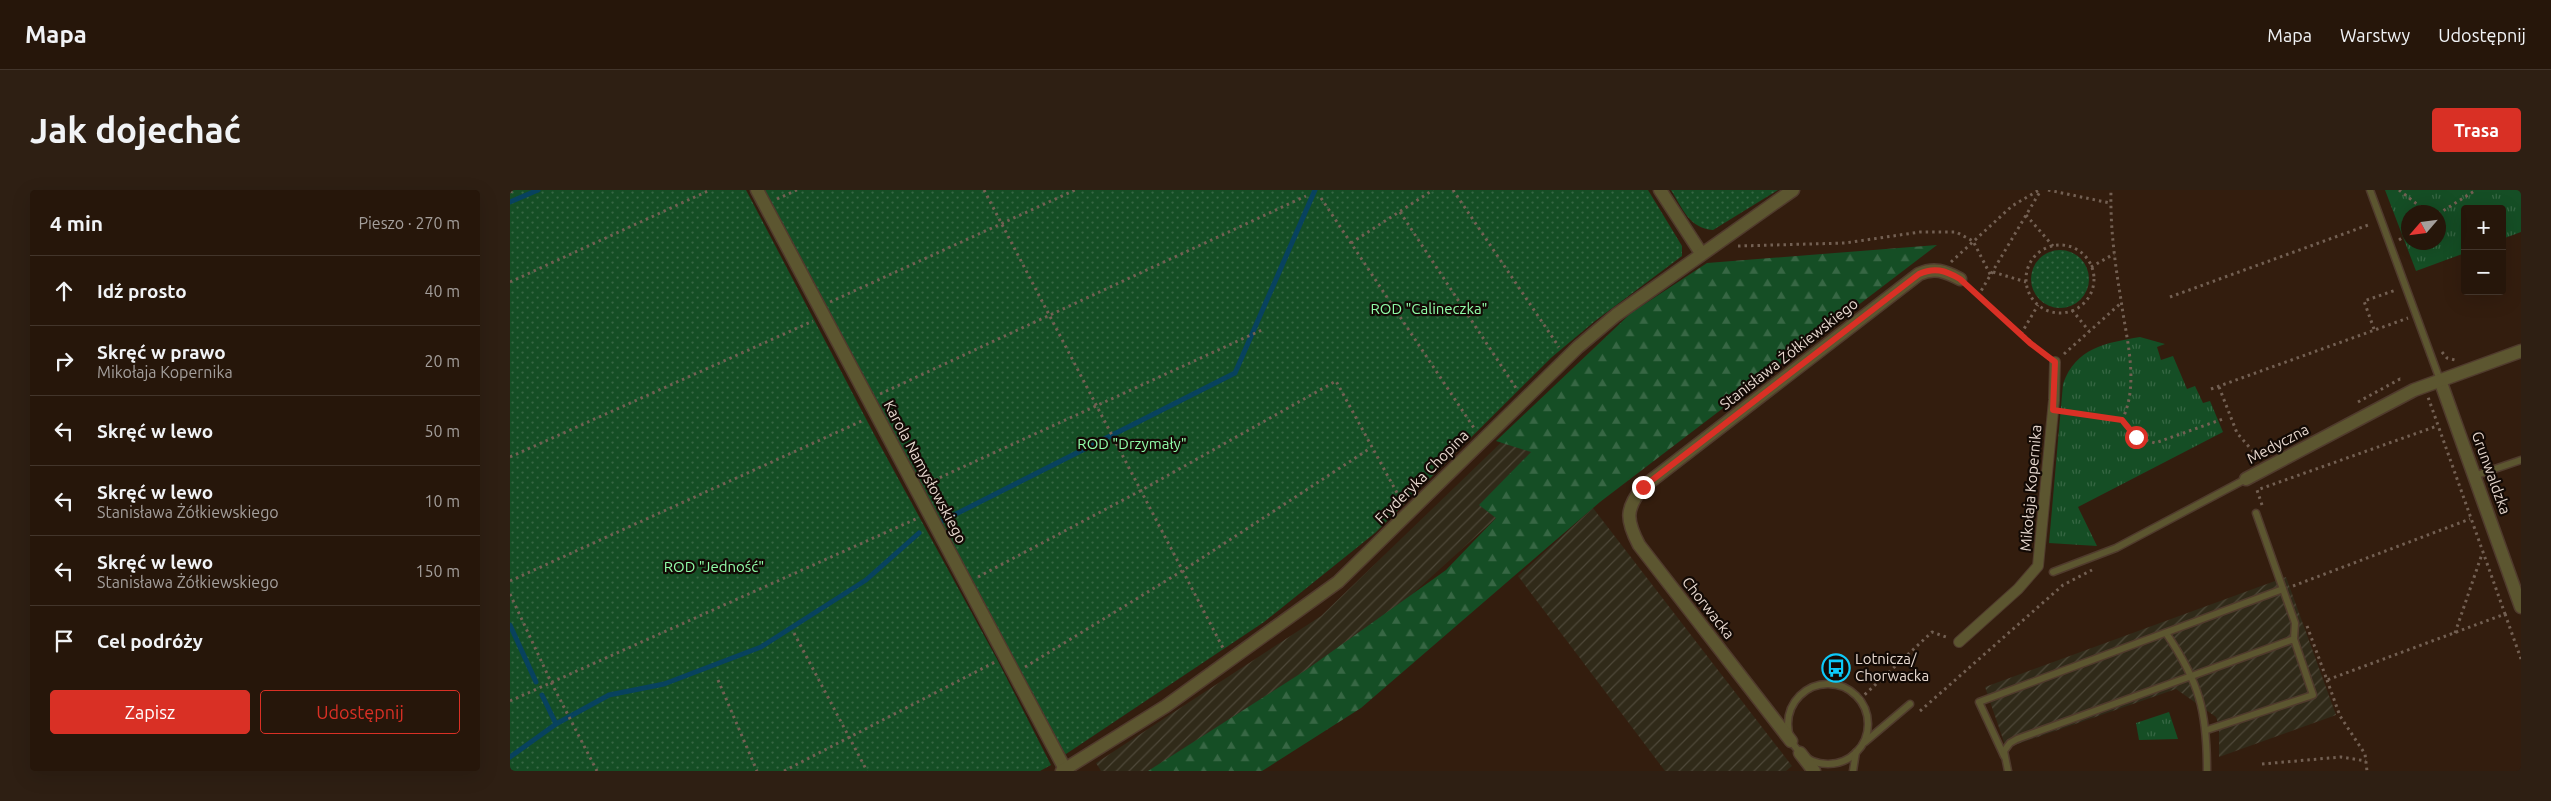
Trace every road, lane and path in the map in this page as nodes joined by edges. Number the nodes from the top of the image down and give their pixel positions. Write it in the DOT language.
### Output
graph roads {
  1 [pos="515,190"];
  2 [pos="710,190"];
  3 [pos="757,190"];
  4 [pos="797,190"];
  5 [pos="984,190"];
  6 [pos="1075,190"];
  7 [pos="1433,190"];
  8 [pos="1453,190"];
  9 [pos="1660,190"];
  10 [pos="1793,190"];
  11 [pos="2040,190"];
  12 [pos="2048,190"];
  13 [pos="2111,190"];
  14 [pos="2370,190"];
  15 [pos="2399,190"];
  16 [pos="2476,190"];
  17 [pos="510,192"];
  18 [pos="1306,196"];
  19 [pos="1321,198"];
  20 [pos="770,202"];
  21 [pos="2110,203"];
  22 [pos="2417,205"];
  23 [pos="2446,209"];
  24 [pos="1400,212"];
  25 [pos="2026,215"];
  26 [pos="2381,221"];
  27 [pos="1002,224"];
  28 [pos="2396,233"];
  29 [pos="2401,239"];
  30 [pos="1973,241"];
  31 [pos="2398,241"];
  32 [pos="1351,243"];
  33 [pos="1714,244"];
  34 [pos="2053,246"];
  35 [pos="2401,247"];
  36 [pos="1701,253"];
  37 [pos="2114,254"];
  38 [pos="2091,267"];
  39 [pos="1942,270"];
  40 [pos="1992,274"];
  41 [pos="1960,279"];
  42 [pos="510,282"];
  43 [pos="2026,282"];
  44 [pos="2396,290"];
  45 [pos="1978,296"];
  46 [pos="2170,297"];
  47 [pos="2121,302"];
  48 [pos="825,305"];
  49 [pos="2038,305"];
  50 [pos="2072,310"];
  51 [pos="1048,314"];
  52 [pos="2416,315"];
  53 [pos="814,320"];
  54 [pos="1264,329"];
  55 [pos="2374,329"];
  56 [pos="2089,331"];
  57 [pos="2021,334"];
  58 [pos="2439,344"];
  59 [pos="1560,348"];
  60 [pos="2521,351"];
  61 [pos="2055,362"];
  62 [pos="2469,369"];
  63 [pos="2440,380"];
  64 [pos="2409,381"];
  65 [pos="2220,386"];
  66 [pos="1516,388"];
  67 [pos="2211,389"];
  68 [pos="873,397"];
  69 [pos="2356,402"];
  70 [pos="1095,406"];
  71 [pos="2053,410"];
  72 [pos="866,419"];
  73 [pos="2223,419"];
  74 [pos="2122,420"];
  75 [pos="1474,428"];
  76 [pos="1369,449"];
  77 [pos="2262,454"];
  78 [pos="510,457"];
  79 [pos="2521,460"];
  80 [pos="2474,476"];
  81 [pos="2246,479"];
  82 [pos="921,487"];
  83 [pos="1643,487"];
  84 [pos="1140,492"];
  85 [pos="1404,504"];
  86 [pos="2263,508"];
  87 [pos="2256,513"];
  88 [pos="919,518"];
  89 [pos="2470,519"];
  90 [pos="2482,552"];
  91 [pos="1182,571"];
  92 [pos="2053,572"];
  93 [pos="2289,578"];
  94 [pos="510,581"];
  95 [pos="971,581"];
  96 [pos="2064,585"];
  97 [pos="2292,586"];
  98 [pos="2283,589"];
  99 [pos="510,594"];
  100 [pos="2295,595"];
  101 [pos="2521,606"];
  102 [pos="2505,614"];
  103 [pos="2305,621"];
  104 [pos="794,633"];
  105 [pos="2454,633"];
  106 [pos="2166,634"];
  107 [pos="2294,640"];
  108 [pos="1959,642"];
  109 [pos="1224,649"];
  110 [pos="2521,659"];
  111 [pos="998,661"];
  112 [pos="1018,671"];
  113 [pos="2191,676"];
  114 [pos="718,680"];
  115 [pos="2327,680"];
  116 [pos="551,682"];
  117 [pos="1860,700"];
  118 [pos="510,701"];
  119 [pos="1910,704"];
  120 [pos="1920,712"];
  121 [pos="2207,730"];
  122 [pos="849,738"];
  123 [pos="1791,741"];
  124 [pos="1863,743"];
  125 [pos="1856,752"];
  126 [pos="1800,753"];
  127 [pos="2004,757"];
  128 [pos="2366,761"];
  129 [pos="2262,764"];
  130 [pos="1064,770"];
  131 [pos="597,771"];
  132 [pos="756,771"];
  133 [pos="784,771"];
  134 [pos="867,771"];
  135 [pos="1814,771"];
  136 [pos="1853,771"];
  137 [pos="2008,771"];
  138 [pos="2207,771"];
  139 [pos="2366,771"];
  1 -- 17 [label="path"];
  2 -- 42 [label="path"];
  3 -- 130 [label="street, Karola Namysłowskiego"];
  4 -- 20 [label="path"];
  5 -- 27 [label="path"];
  6 -- 27 [label="path"];
  7 -- 24 [label="path"];
  8 -- 59 [label="path"];
  9 -- 36 [label="street"];
  10 -- 33 [label="street, Fryderyka Chopina"];
  11 -- 25 [label="path"];
  11 -- 30 [label="path"];
  12 -- 21 [label="path"];
  13 -- 21 [label="path"];
  14 -- 26 [label="lane"];
  15 -- 22 [label="path"];
  16 -- 23 [label="path"];
  18 -- 51 [label="path"];
  19 -- 32 [label="path"];
  21 -- 37 [label="path"];
  24 -- 32 [label="path"];
  24 -- 66 [label="path"];
  25 -- 34 [label="path"];
  25 -- 40 [label="path"];
  26 -- 46 [label="path"];
  26 -- 52 [label="lane"];
  27 -- 48 [label="path"];
  27 -- 51 [label="path"];
  28 -- 31 [label="path"];
  29 -- 31 [label="path"];
  30 -- 33 [label="path"];
  30 -- 39 [label="path"];
  30 -- 40 [label="path"];
  31 -- 35 [label="path"];
  32 -- 75 [label="path"];
  33 -- 36 [label="street, Fryderyka Chopina"];
  34 -- 38 [label="path"];
  34 -- 43 [label="path"];
  36 -- 130 [label="street, Fryderyka Chopina"];
  37 -- 38 [label="path"];
  37 -- 47 [label="path"];
  38 -- 50 [label="path"];
  39 -- 41 [label="street"];
  39 -- 83 [label="street, Stanisława Żółkiewskiego"];
  40 -- 43 [label="path"];
  40 -- 45 [label="path"];
  41 -- 45 [label="path"];
  43 -- 49 [label="path"];
  44 -- 55 [label="path"];
  45 -- 57 [label="path"];
  47 -- 56 [label="path"];
  47 -- 74 [label="path"];
  49 -- 50 [label="path"];
  49 -- 57 [label="path"];
  50 -- 56 [label="path"];
  51 -- 68 [label="path"];
  51 -- 70 [label="path"];
  52 -- 55 [label="path"];
  52 -- 63 [label="lane"];
  53 -- 78 [label="path"];
  54 -- 70 [label="path"];
  55 -- 65 [label="path"];
  56 -- 61 [label="path"];
  57 -- 61 [label="path"];
  58 -- 62 [label="path"];
  60 -- 62 [label="street, Medyczna"];
  61 -- 71 [label="street, Mikołaja Kopernika"];
  62 -- 63 [label="street, Medyczna"];
  63 -- 80 [label="street, Grunwaldzka"];
  63 -- 81 [label="street, Medyczna"];
  64 -- 69 [label="path"];
  65 -- 67 [label="path"];
  65 -- 77 [label="path"];
  70 -- 82 [label="path"];
  70 -- 84 [label="path"];
  71 -- 74 [label="path"];
  71 -- 108 [label="street, Mikołaja Kopernika"];
  72 -- 94 [label="path"];
  73 -- 74 [label="path"];
  76 -- 91 [label="path"];
  79 -- 80 [label="lane"];
  80 -- 101 [label="street, Grunwaldzka"];
  81 -- 92 [label="lane, Medyczna"];
  83 -- 123 [label="street, Chorwacka"];
  84 -- 85 [label="path"];
  84 -- 91 [label="path"];
  84 -- 95 [label="path"];
  86 -- 89 [label="path"];
  87 -- 98 [label="lane"];
  88 -- 116 [label="path"];
  89 -- 90 [label="path"];
  89 -- 97 [label="path"];
  90 -- 102 [label="path"];
  90 -- 105 [label="path"];
  91 -- 109 [label="path"];
  91 -- 112 [label="path"];
  93 -- 97 [label="path"];
  96 -- 120 [label="path"];
  97 -- 100 [label="path"];
  98 -- 106 [label="lane"];
  98 -- 107 [label="lane"];
  99 -- 116 [label="path"];
  102 -- 105 [label="path"];
  102 -- 110 [label="path"];
  103 -- 115 [label="path"];
  104 -- 122 [label="path"];
  105 -- 115 [label="path"];
  106 -- 113 [label="lane"];
  106 -- 127 [label="lane"];
  107 -- 113 [label="lane"];
  107 -- 121 [label="lane"];
  108 -- 117 [label="path"];
  111 -- 122 [label="path"];
  113 -- 121 [label="lane"];
  113 -- 127 [label="lane"];
  114 -- 132 [label="path"];
  115 -- 128 [label="path"];
  116 -- 118 [label="path"];
  116 -- 131 [label="path"];
  117 -- 123 [label="lane"];
  117 -- 124 [label="lane"];
  119 -- 124 [label="lane"];
  121 -- 138 [label="lane"];
  122 -- 133 [label="path"];
  122 -- 134 [label="path"];
  123 -- 126 [label="lane"];
  124 -- 125 [label="lane"];
  125 -- 126 [label="lane"];
  125 -- 136 [label="lane"];
  126 -- 135 [label="street"];
  127 -- 137 [label="lane"];
  128 -- 129 [label="path"];
  128 -- 139 [label="path"];
}
